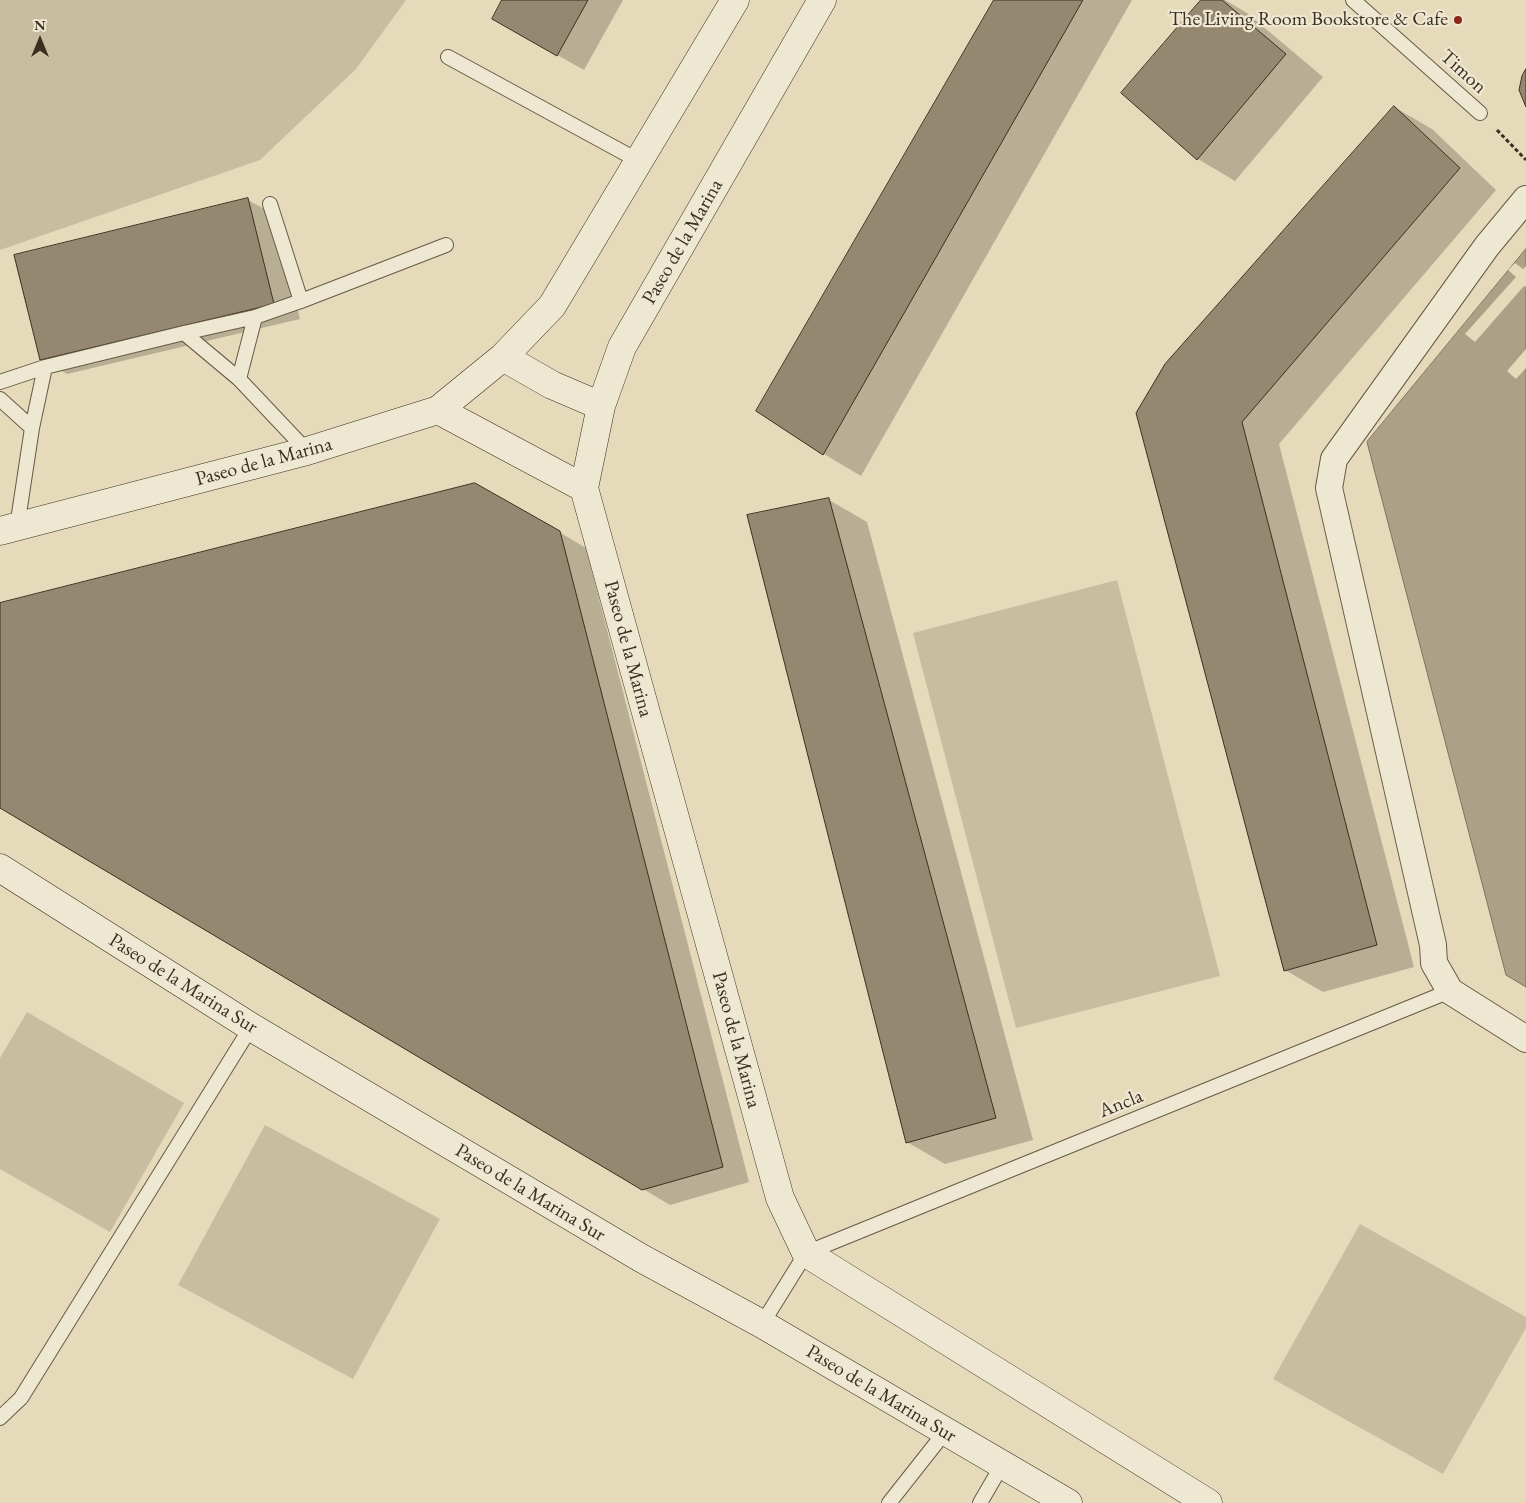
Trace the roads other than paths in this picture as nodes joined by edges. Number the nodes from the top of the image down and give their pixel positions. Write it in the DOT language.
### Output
graph roads {
  1 [pos="735,0"];
  2 [pos="822,0"];
  3 [pos="1353,0"];
  4 [pos="448,57"];
  5 [pos="1480,113"];
  6 [pos="639,161"];
  7 [pos="1526,199"];
  8 [pos="270,204"];
  9 [pos="446,245"];
  10 [pos="301,302"];
  11 [pos="255,317"];
  12 [pos="184,333"];
  13 [pos="503,357"];
  14 [pos="46,367"];
  15 [pos="239,379"];
  16 [pos="0,382"];
  17 [pos="0,399"];
  18 [pos="601,406"];
  19 [pos="438,410"];
  20 [pos="32,428"];
  21 [pos="307,451"];
  22 [pos="584,488"];
  23 [pos="8,529"];
  24 [pos="0,868"];
  25 [pos="1450,991"];
  26 [pos="251,1027"];
  27 [pos="1526,1039"];
  28 [pos="806,1253"];
  29 [pos="762,1324"];
  30 [pos="0,1418"];
  31 [pos="945,1432"];
  32 [pos="1002,1465"];
  33 [pos="889,1503"];
  34 [pos="980,1503"];
  35 [pos="1068,1503"];
  36 [pos="1208,1503"];
  1 -- 6 [label="street, Paseo de la Marina"];
  2 -- 18 [label="street, Paseo de la Marina"];
  3 -- 5 [label="lane, Timon"];
  4 -- 6 [label="lane"];
  6 -- 13 [label="street, Paseo de la Marina"];
  7 -- 25 [label="street"];
  8 -- 10 [label="lane"];
  9 -- 10 [label="lane"];
  10 -- 11 [label="lane"];
  11 -- 12 [label="lane"];
  11 -- 15 [label="lane"];
  12 -- 14 [label="lane"];
  12 -- 15 [label="lane"];
  13 -- 18 [label="street"];
  13 -- 19 [label="street, Paseo de la Marina"];
  14 -- 16 [label="lane"];
  14 -- 20 [label="lane"];
  15 -- 21 [label="lane"];
  17 -- 20 [label="lane"];
  18 -- 22 [label="street, Paseo de la Marina"];
  19 -- 21 [label="street, Paseo de la Marina"];
  19 -- 22 [label="street"];
  20 -- 23 [label="lane"];
  21 -- 23 [label="street, Paseo de la Marina"];
  22 -- 28 [label="street, Paseo de la Marina"];
  24 -- 26 [label="street, Paseo de la Marina Sur"];
  25 -- 27 [label="street"];
  25 -- 28 [label="lane, Ancla"];
  26 -- 29 [label="street, Paseo de la Marina Sur"];
  26 -- 30 [label="lane"];
  28 -- 29 [label="lane"];
  28 -- 36 [label="street"];
  29 -- 31 [label="street, Paseo de la Marina Sur"];
  31 -- 32 [label="street, Paseo de la Marina Sur"];
  31 -- 33 [label="lane"];
  32 -- 34 [label="lane"];
  32 -- 35 [label="street, Paseo de la Marina Sur"];
}
